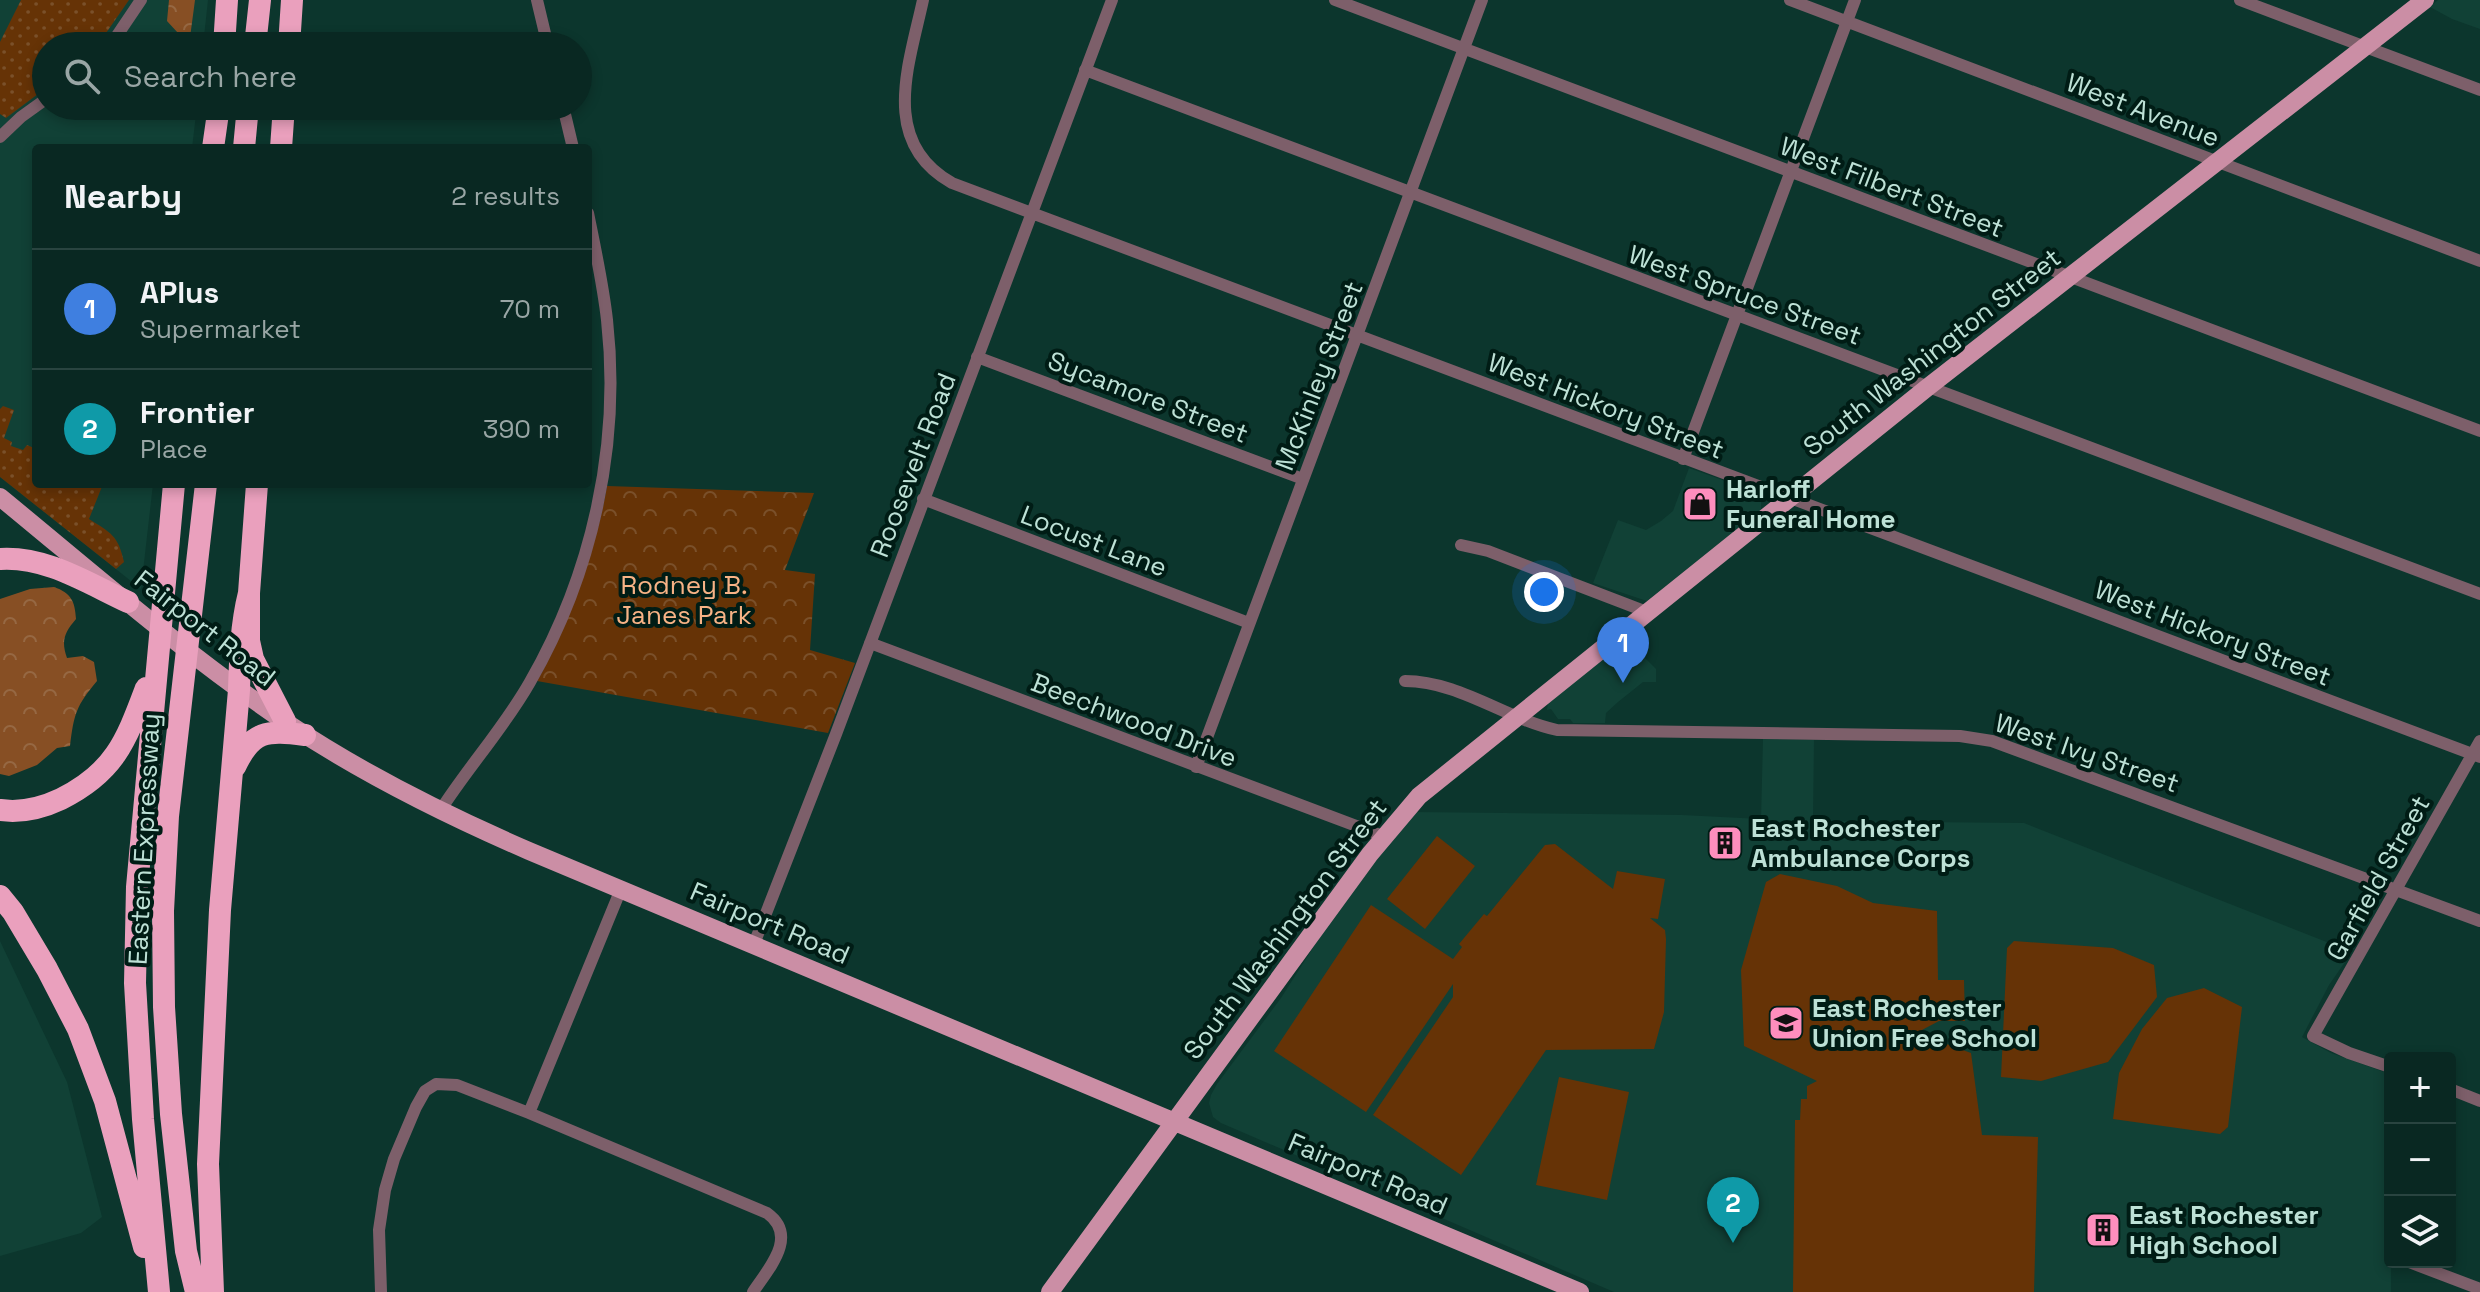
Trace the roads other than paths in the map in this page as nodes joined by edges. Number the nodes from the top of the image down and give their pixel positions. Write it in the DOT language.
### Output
graph roads {
  1 [pos="141,0"];
  2 [pos="227,0"];
  3 [pos="260,0"];
  4 [pos="292,0"];
  5 [pos="537,0"];
  6 [pos="923,0"];
  7 [pos="1112,0"];
  8 [pos="1335,0"];
  9 [pos="1482,0"];
  10 [pos="1790,0"];
  11 [pos="1855,0"];
  12 [pos="2240,0"];
  13 [pos="2425,0"];
  14 [pos="1847,21"];
  15 [pos="119,32"];
  16 [pos="225,32"];
  17 [pos="257,32"];
  18 [pos="290,32"];
  19 [pos="545,32"];
  20 [pos="2364,47"];
  21 [pos="1464,49"];
  22 [pos="1085,70"];
  23 [pos="2480,90"];
  24 [pos="32,109"];
  25 [pos="217,120"];
  26 [pos="247,120"];
  27 [pos="283,120"];
  28 [pos="566,120"];
  29 [pos="0,137"];
  30 [pos="214,144"];
  31 [pos="244,144"];
  32 [pos="281,144"];
  33 [pos="572,144"];
  34 [pos="2217,162"];
  35 [pos="1791,173"];
  36 [pos="1411,194"];
  37 [pos="1032,213"];
  38 [pos="592,234"];
  39 [pos="2480,261"];
  40 [pos="2069,277"];
  41 [pos="1737,316"];
  42 [pos="1357,336"];
  43 [pos="977,357"];
  44 [pos="1928,387"];
  45 [pos="2480,431"];
  46 [pos="1683,459"];
  47 [pos="1303,479"];
  48 [pos="174,488"];
  49 [pos="206,488"];
  50 [pos="257,488"];
  51 [pos="0,497"];
  52 [pos="1790,498"];
  53 [pos="923,499"];
  54 [pos="1461,545"];
  55 [pos="0,559"];
  56 [pos="249,593"];
  57 [pos="2480,594"];
  58 [pos="128,602"];
  59 [pos="1647,612"];
  60 [pos="1249,623"];
  61 [pos="870,643"];
  62 [pos="157,661"];
  63 [pos="1405,681"];
  64 [pos="239,690"];
  65 [pos="1517,716"];
  66 [pos="285,721"];
  67 [pos="305,735"];
  68 [pos="2480,741"];
  69 [pos="2476,756"];
  70 [pos="1196,767"];
  71 [pos="230,784"];
  72 [pos="0,810"];
  73 [pos="440,811"];
  74 [pos="1383,836"];
  75 [pos="621,889"];
  76 [pos="2397,890"];
  77 [pos="0,896"];
  78 [pos="2480,921"];
  79 [pos="754,944"];
  80 [pos="2384,1065"];
  81 [pos="2456,1091"];
  82 [pos="2480,1101"];
  83 [pos="529,1113"];
  84 [pos="1174,1121"];
  85 [pos="2425,1268"];
  86 [pos="2480,1289"];
  87 [pos="158,1292"];
  88 [pos="196,1292"];
  89 [pos="213,1292"];
  90 [pos="381,1292"];
  91 [pos="753,1292"];
  92 [pos="1050,1292"];
  93 [pos="1580,1292"];
  1 -- 15 [label="street"];
  2 -- 16 [label="highway"];
  3 -- 17 [label="highway"];
  4 -- 18 [label="highway"];
  5 -- 19 [label="street"];
  6 -- 37 [label="street, West Hickory Street"];
  7 -- 22 [label="street, Roosevelt Road"];
  8 -- 21 [label="street, West Filbert Street"];
  9 -- 21 [label="street, McKinley Street"];
  10 -- 14 [label="street, West Avenue"];
  11 -- 14 [label="street"];
  12 -- 20 [label="street"];
  13 -- 20 [label="main road, South Washington Street"];
  14 -- 34 [label="street, West Avenue"];
  14 -- 35 [label="street"];
  20 -- 23 [label="street"];
  20 -- 34 [label="main road, South Washington Street"];
  21 -- 35 [label="street, West Filbert Street"];
  21 -- 36 [label="street, McKinley Street"];
  22 -- 36 [label="street, West Spruce Street"];
  22 -- 37 [label="street, Roosevelt Road"];
  24 -- 29 [label="street"];
  25 -- 30 [label="highway"];
  26 -- 31 [label="highway"];
  27 -- 32 [label="highway"];
  28 -- 33 [label="street"];
  34 -- 39 [label="street, West Avenue"];
  34 -- 40 [label="main road, South Washington Street"];
  35 -- 40 [label="street, West Filbert Street"];
  35 -- 41 [label="street"];
  36 -- 41 [label="street, West Spruce Street"];
  36 -- 42 [label="street, McKinley Street"];
  37 -- 42 [label="street, West Hickory Street"];
  37 -- 43 [label="street, Roosevelt Road"];
  38 -- 73 [label="street"];
  40 -- 44 [label="main road, South Washington Street"];
  40 -- 45 [label="street, West Filbert Street"];
  41 -- 44 [label="street, West Spruce Street"];
  41 -- 46 [label="street"];
  42 -- 46 [label="street, West Hickory Street"];
  42 -- 47 [label="street, McKinley Street"];
  43 -- 47 [label="street, Sycamore Street"];
  43 -- 53 [label="street, Roosevelt Road"];
  44 -- 52 [label="main road, South Washington Street"];
  44 -- 57 [label="street, West Spruce Street"];
  46 -- 52 [label="street, West Hickory Street"];
  47 -- 60 [label="street, McKinley Street"];
  48 -- 62 [label="highway, Eastern Expressway"];
  49 -- 88 [label="highway, Eastern Expressway"];
  50 -- 56 [label="highway"];
  51 -- 58 [label="main road, Fairport Road"];
  52 -- 59 [label="main road, South Washington Street"];
  52 -- 69 [label="street, West Hickory Street"];
  53 -- 60 [label="street, Locust Lane"];
  53 -- 61 [label="street, Roosevelt Road"];
  54 -- 59 [label="street"];
  55 -- 58 [label="highway"];
  56 -- 64 [label="highway"];
  56 -- 66 [label="highway"];
  58 -- 64 [label="main road, Fairport Road"];
  59 -- 65 [label="main road, South Washington Street"];
  60 -- 70 [label="street, McKinley Street"];
  61 -- 70 [label="street, Beechwood Drive"];
  61 -- 79 [label="street, Roosevelt Road"];
  62 -- 72 [label="highway"];
  62 -- 87 [label="highway, Eastern Expressway"];
  63 -- 65 [label="street, West Ivy Street"];
  64 -- 66 [label="main road, Fairport Road"];
  64 -- 71 [label="highway"];
  65 -- 74 [label="main road, South Washington Street"];
  65 -- 76 [label="street, West Ivy Street"];
  66 -- 67 [label="main road, Fairport Road"];
  67 -- 71 [label="highway"];
  67 -- 73 [label="main road, Fairport Road"];
  68 -- 69 [label="street, Garfield Street"];
  69 -- 76 [label="street, Garfield Street"];
  70 -- 74 [label="street, Beechwood Drive"];
  71 -- 89 [label="highway"];
  73 -- 75 [label="main road, Fairport Road"];
  74 -- 84 [label="main road, South Washington Street"];
  75 -- 79 [label="main road, Fairport Road"];
  75 -- 83 [label="street"];
  76 -- 78 [label="street, West Ivy Street"];
  76 -- 80 [label="street, Garfield Street"];
  77 -- 87 [label="highway"];
  79 -- 84 [label="main road, Fairport Road"];
  81 -- 82 [label="street"];
  83 -- 90 [label="street"];
  83 -- 91 [label="street"];
  84 -- 92 [label="main road, South Washington Street"];
  84 -- 93 [label="main road, Fairport Road"];
  85 -- 86 [label="street"];
}
